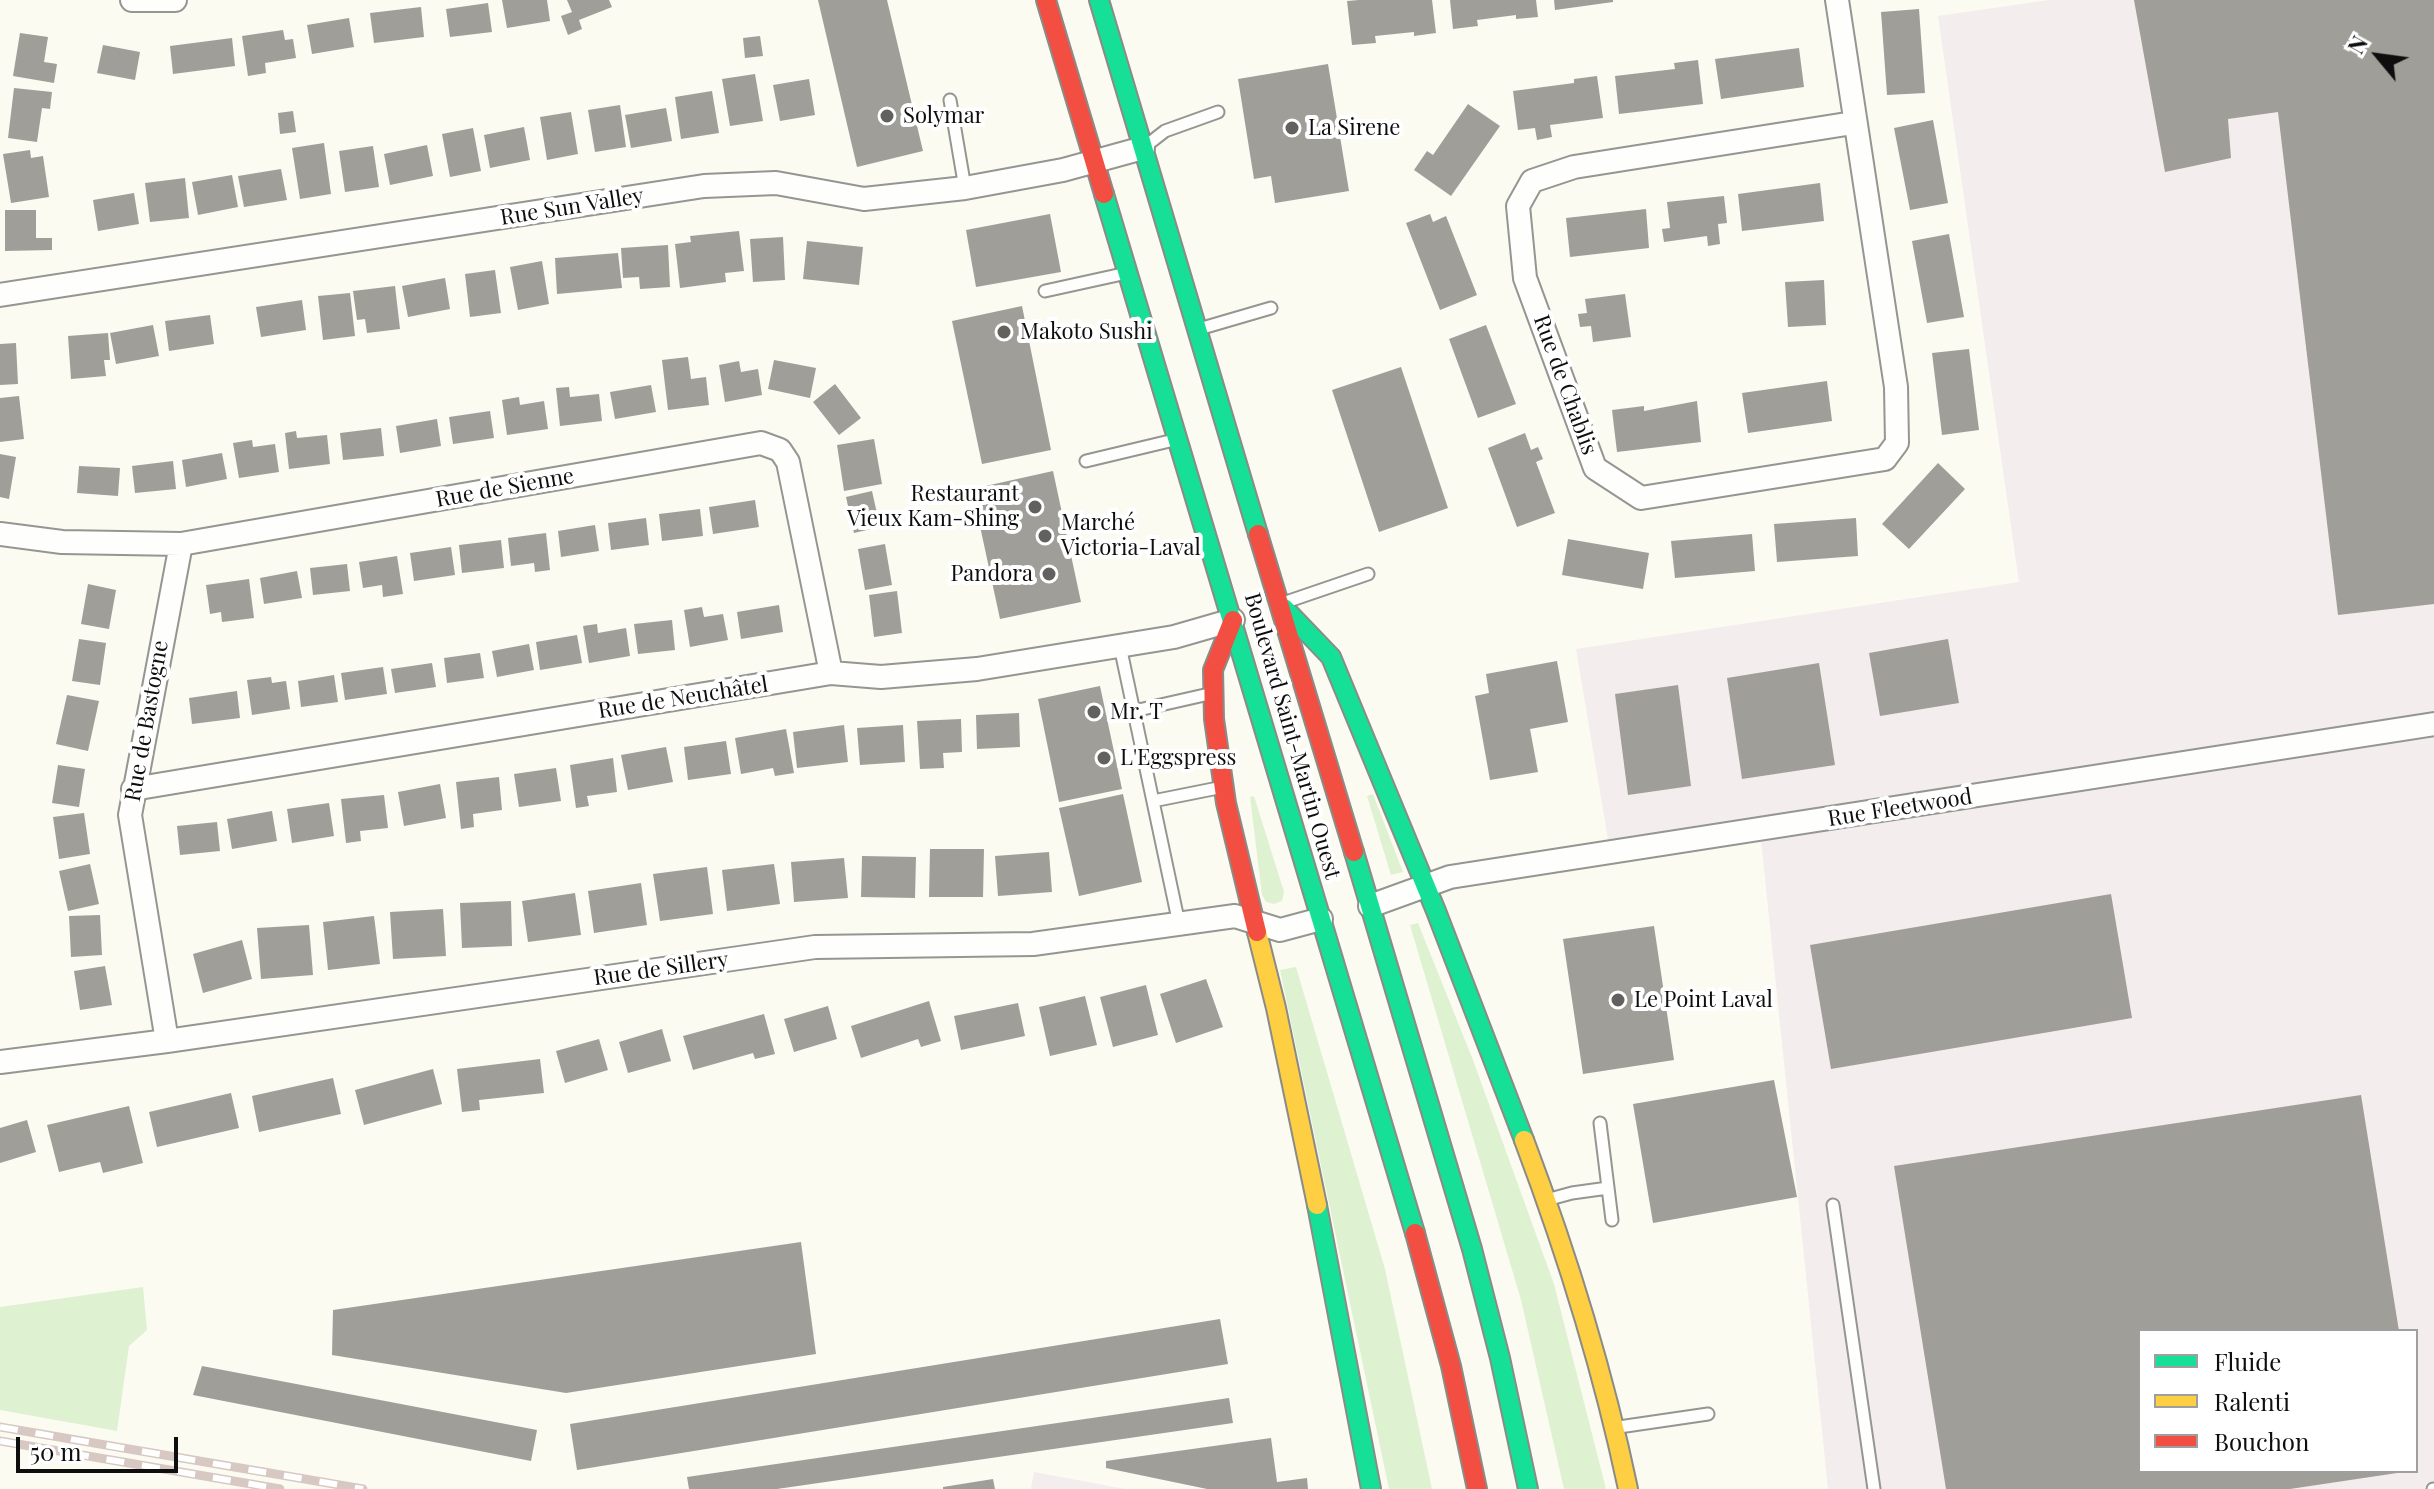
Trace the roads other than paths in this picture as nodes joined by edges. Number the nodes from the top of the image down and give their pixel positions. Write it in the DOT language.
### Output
graph roads {
  1 [pos="132,0"];
  2 [pos="175,0"];
  3 [pos="1046,0"];
  4 [pos="1099,0"];
  5 [pos="1837,0"];
  6 [pos="950,100"];
  7 [pos="1218,112"];
  8 [pos="1853,123"];
  9 [pos="1143,148"];
  10 [pos="1095,162"];
  11 [pos="965,188"];
  12 [pos="1130,273"];
  13 [pos="1045,291"];
  14 [pos="0,295"];
  15 [pos="1271,308"];
  16 [pos="1199,329"];
  17 [pos="1179,439"];
  18 [pos="1086,461"];
  19 [pos="0,534"];
  20 [pos="181,544"];
  21 [pos="1368,574"];
  22 [pos="1280,604"];
  23 [pos="1233,620"];
  24 [pos="1120,646"];
  25 [pos="831,673"];
  26 [pos="1213,692"];
  27 [pos="1134,711"];
  28 [pos="2434,724"];
  29 [pos="1224,786"];
  30 [pos="133,789"];
  31 [pos="1153,801"];
  32 [pos="1426,886"];
  33 [pos="1370,906"];
  34 [pos="1321,919"];
  35 [pos="1253,922"];
  36 [pos="1179,924"];
  37 [pos="167,1041"];
  38 [pos="0,1062"];
  39 [pos="1600,1123"];
  40 [pos="1608,1188"];
  41 [pos="1547,1201"];
  42 [pos="1833,1205"];
  43 [pos="1612,1220"];
  44 [pos="1708,1414"];
  45 [pos="1615,1428"];
  46 [pos="1371,1489"];
  47 [pos="1477,1489"];
  48 [pos="1528,1489"];
  49 [pos="1628,1489"];
  50 [pos="1874,1489"];
  1 -- 2 [label="street"];
  3 -- 10 [label="main road, Boulevard Saint-Martin Ouest"];
  4 -- 9 [label="main road, Boulevard Saint-Martin Ouest"];
  5 -- 8 [label="street, Rue de Chablis"];
  6 -- 11 [label="lane"];
  7 -- 9 [label="lane"];
  8 -- 8 [label="street, Rue de Chablis"];
  9 -- 10 [label="street, Rue Sun Valley"];
  9 -- 16 [label="main road, Boulevard Saint-Martin Ouest"];
  10 -- 11 [label="street, Rue Sun Valley"];
  10 -- 12 [label="main road, Boulevard Saint-Martin Ouest"];
  11 -- 14 [label="street, Rue Sun Valley"];
  12 -- 13 [label="lane"];
  12 -- 17 [label="main road, Boulevard Saint-Martin Ouest"];
  15 -- 16 [label="lane"];
  16 -- 22 [label="main road, Boulevard Saint-Martin Ouest"];
  17 -- 18 [label="lane"];
  17 -- 23 [label="main road, Boulevard Saint-Martin Ouest"];
  19 -- 20 [label="street, Rue de Sienne"];
  20 -- 25 [label="street, Rue de Sienne"];
  20 -- 30 [label="street, Rue de Bastogne"];
  21 -- 22 [label="lane"];
  22 -- 32 [label="main road"];
  22 -- 33 [label="main road, Boulevard Saint-Martin Ouest"];
  23 -- 24 [label="street, Rue de Neuchâtel"];
  23 -- 26 [label="main road"];
  23 -- 34 [label="main road, Boulevard Saint-Martin Ouest"];
  24 -- 25 [label="street, Rue de Neuchâtel"];
  24 -- 27 [label="lane"];
  25 -- 30 [label="street, Rue de Neuchâtel"];
  26 -- 27 [label="lane"];
  26 -- 29 [label="main road"];
  27 -- 31 [label="lane"];
  28 -- 32 [label="street, Rue Fleetwood"];
  29 -- 31 [label="lane"];
  29 -- 35 [label="main road"];
  30 -- 37 [label="street, Rue de Bastogne"];
  31 -- 36 [label="lane"];
  32 -- 33 [label="street, Rue Fleetwood"];
  32 -- 41 [label="main road"];
  33 -- 48 [label="main road, Boulevard Saint-Martin Ouest"];
  34 -- 35 [label="street, Rue de Sillery"];
  34 -- 47 [label="main road, Boulevard Saint-Martin Ouest"];
  35 -- 36 [label="street, Rue de Sillery"];
  35 -- 46 [label="main road"];
  36 -- 37 [label="street, Rue de Sillery"];
  37 -- 38 [label="street, Rue de Sillery"];
  39 -- 40 [label="lane"];
  40 -- 41 [label="lane"];
  40 -- 43 [label="lane"];
  41 -- 45 [label="main road"];
  42 -- 50 [label="lane"];
  44 -- 45 [label="lane"];
  45 -- 49 [label="main road"];
}
